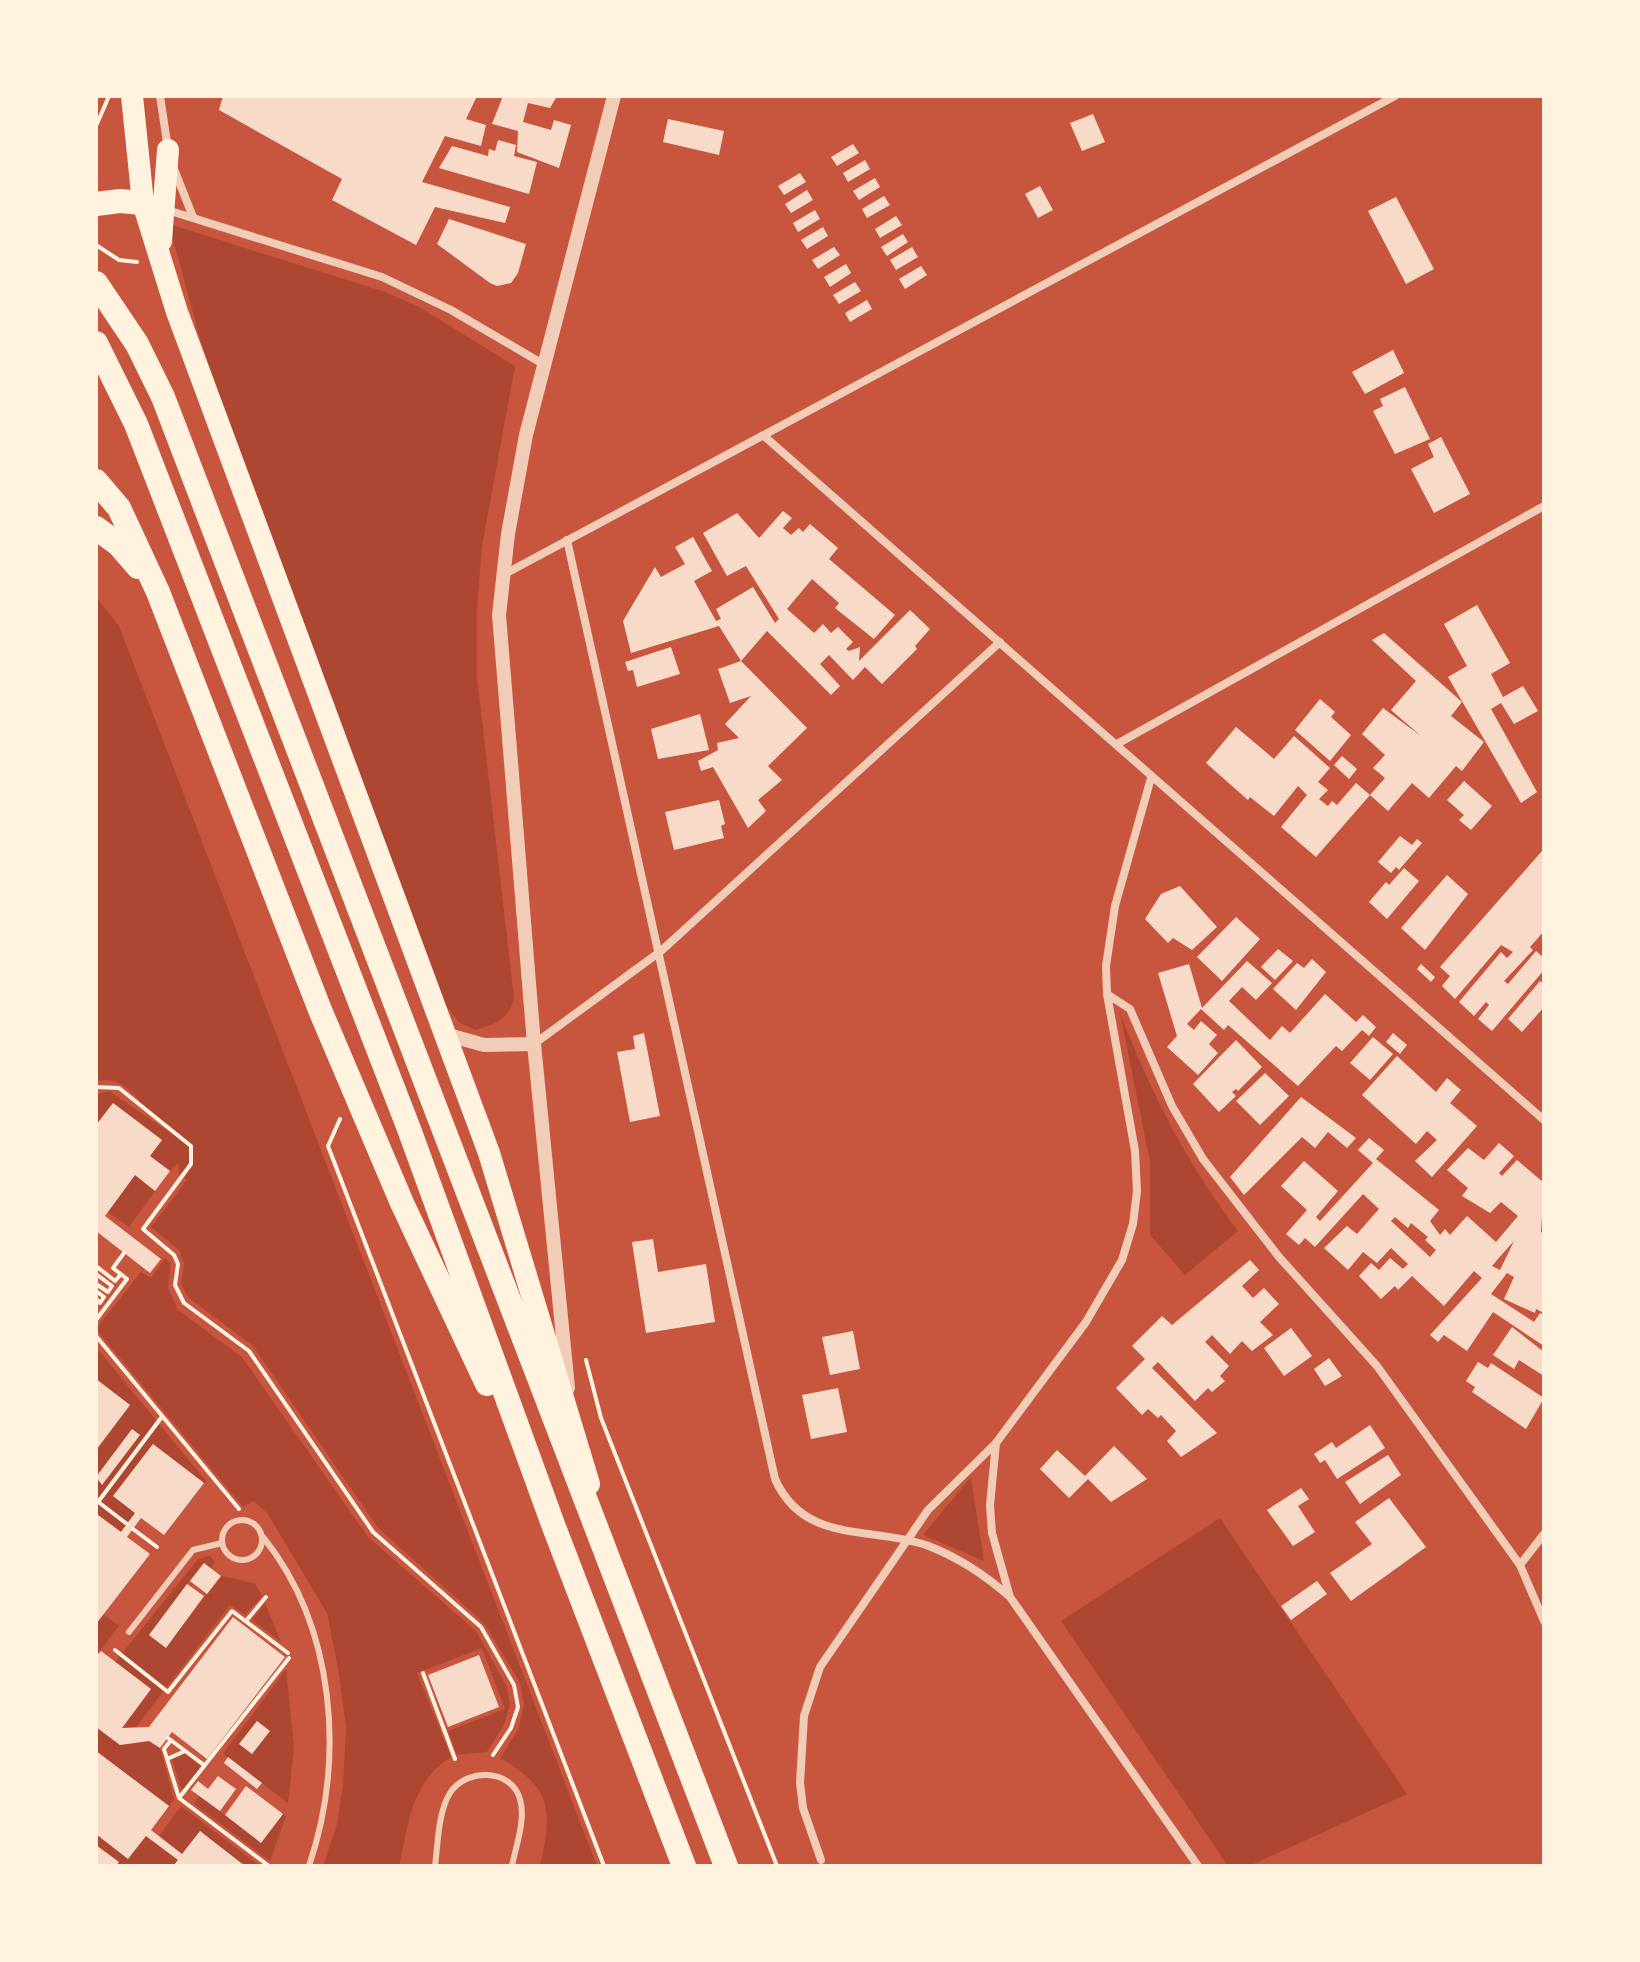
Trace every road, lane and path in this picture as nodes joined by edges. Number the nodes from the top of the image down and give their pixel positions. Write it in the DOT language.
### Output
graph roads {
  1 [pos="109,96"];
  2 [pos="132,96"];
  3 [pos="160,96"];
  4 [pos="614,96"];
  5 [pos="1395,96"];
  6 [pos="96,126"];
  7 [pos="168,150"];
  8 [pos="96,204"];
  9 [pos="153,206"];
  10 [pos="193,217"];
  11 [pos="96,245"];
  12 [pos="161,262"];
  13 [pos="96,283"];
  14 [pos="96,343"];
  15 [pos="543,364"];
  16 [pos="764,436"];
  17 [pos="96,481"];
  18 [pos="1544,506"];
  19 [pos="96,528"];
  20 [pos="567,540"];
  21 [pos="502,575"];
  22 [pos="158,592"];
  23 [pos="1000,642"];
  24 [pos="1117,744"];
  25 [pos="1151,778"];
  26 [pos="661,951"];
  27 [pos="1107,994"];
  28 [pos="445,1034"];
  29 [pos="534,1044"];
  30 [pos="96,1087"];
  31 [pos="354,1088"];
  32 [pos="1544,1120"];
  33 [pos="124,1253"];
  34 [pos="96,1266"];
  35 [pos="96,1274"];
  36 [pos="121,1274"];
  37 [pos="96,1284"];
  38 [pos="96,1291"];
  39 [pos="96,1299"];
  40 [pos="96,1308"];
  41 [pos="101,1313"];
  42 [pos="96,1320"];
  43 [pos="97,1340"];
  44 [pos="583,1347"];
  45 [pos="571,1417"];
  46 [pos="161,1418"];
  47 [pos="996,1443"];
  48 [pos="97,1501"];
  49 [pos="239,1509"];
  50 [pos="127,1524"];
  51 [pos="554,1527"];
  52 [pos="133,1529"];
  53 [pos="1544,1534"];
  54 [pos="263,1537"];
  55 [pos="906,1540"];
  56 [pos="222,1543"];
  57 [pos="157,1547"];
  58 [pos="1520,1565"];
  59 [pos="616,1577"];
  60 [pos="266,1597"];
  61 [pos="1010,1597"];
  62 [pos="246,1621"];
  63 [pos="1544,1621"];
  64 [pos="129,1632"];
  65 [pos="115,1650"];
  66 [pos="423,1673"];
  67 [pos="185,1751"];
  68 [pos="493,1755"];
  69 [pos="167,1759"];
  70 [pos="455,1759"];
  71 [pos="205,1766"];
  72 [pos="179,1798"];
  73 [pos="821,1860"];
  74 [pos="269,1866"];
  75 [pos="309,1866"];
  76 [pos="435,1866"];
  77 [pos="512,1866"];
  78 [pos="604,1866"];
  79 [pos="684,1866"];
  80 [pos="726,1866"];
  81 [pos="777,1866"];
  82 [pos="1198,1866"];
  1 -- 6 [label="path"];
  2 -- 9 [label="highway"];
  3 -- 7 [label="street"];
  4 -- 15 [label="street"];
  5 -- 16 [label="street"];
  7 -- 9 [label="highway"];
  7 -- 10 [label="street"];
  8 -- 9 [label="highway"];
  9 -- 10 [label="street"];
  9 -- 12 [label="highway"];
  10 -- 15 [label="street"];
  11 -- 12 [label="path"];
  12 -- 28 [label="highway"];
  13 -- 59 [label="highway"];
  14 -- 51 [label="highway"];
  15 -- 21 [label="street"];
  16 -- 20 [label="street"];
  16 -- 23 [label="street"];
  17 -- 22 [label="highway"];
  18 -- 24 [label="street"];
  19 -- 22 [label="highway"];
  20 -- 21 [label="street"];
  20 -- 26 [label="street"];
  21 -- 29 [label="street"];
  22 -- 31 [label="highway"];
  23 -- 24 [label="street"];
  23 -- 26 [label="street"];
  24 -- 25 [label="street"];
  25 -- 27 [label="street"];
  25 -- 32 [label="street"];
  26 -- 29 [label="street"];
  26 -- 55 [label="street"];
  27 -- 47 [label="street"];
  27 -- 58 [label="street"];
  28 -- 29 [label="street"];
  28 -- 45 [label="highway"];
  29 -- 45 [label="street"];
  30 -- 68 [label="path"];
  31 -- 51 [label="highway"];
  31 -- 78 [label="path"];
  33 -- 36 [label="path"];
  34 -- 36 [label="path"];
  35 -- 37 [label="path"];
  36 -- 41 [label="path"];
  38 -- 39 [label="path"];
  40 -- 41 [label="path"];
  41 -- 42 [label="path"];
  43 -- 46 [label="path"];
  44 -- 81 [label="path"];
  45 -- 59 [label="highway"];
  46 -- 48 [label="path"];
  46 -- 49 [label="path"];
  47 -- 55 [label="street"];
  47 -- 61 [label="street"];
  48 -- 50 [label="path"];
  51 -- 79 [label="highway"];
  52 -- 57 [label="path"];
  53 -- 58 [label="street"];
  54 -- 56 [label="lane"];
  54 -- 56 [label="lane"];
  54 -- 75 [label="lane"];
  55 -- 61 [label="street"];
  55 -- 73 [label="street"];
  56 -- 64 [label="lane"];
  58 -- 63 [label="street"];
  59 -- 80 [label="highway"];
  60 -- 62 [label="path"];
  61 -- 82 [label="street"];
  62 -- 65 [label="path"];
  62 -- 71 [label="path"];
  66 -- 70 [label="path"];
  67 -- 69 [label="path"];
  67 -- 69 [label="path"];
  67 -- 71 [label="path"];
  69 -- 72 [label="path"];
  71 -- 72 [label="path"];
  72 -- 74 [label="path"];
  76 -- 77 [label="lane"];
}
